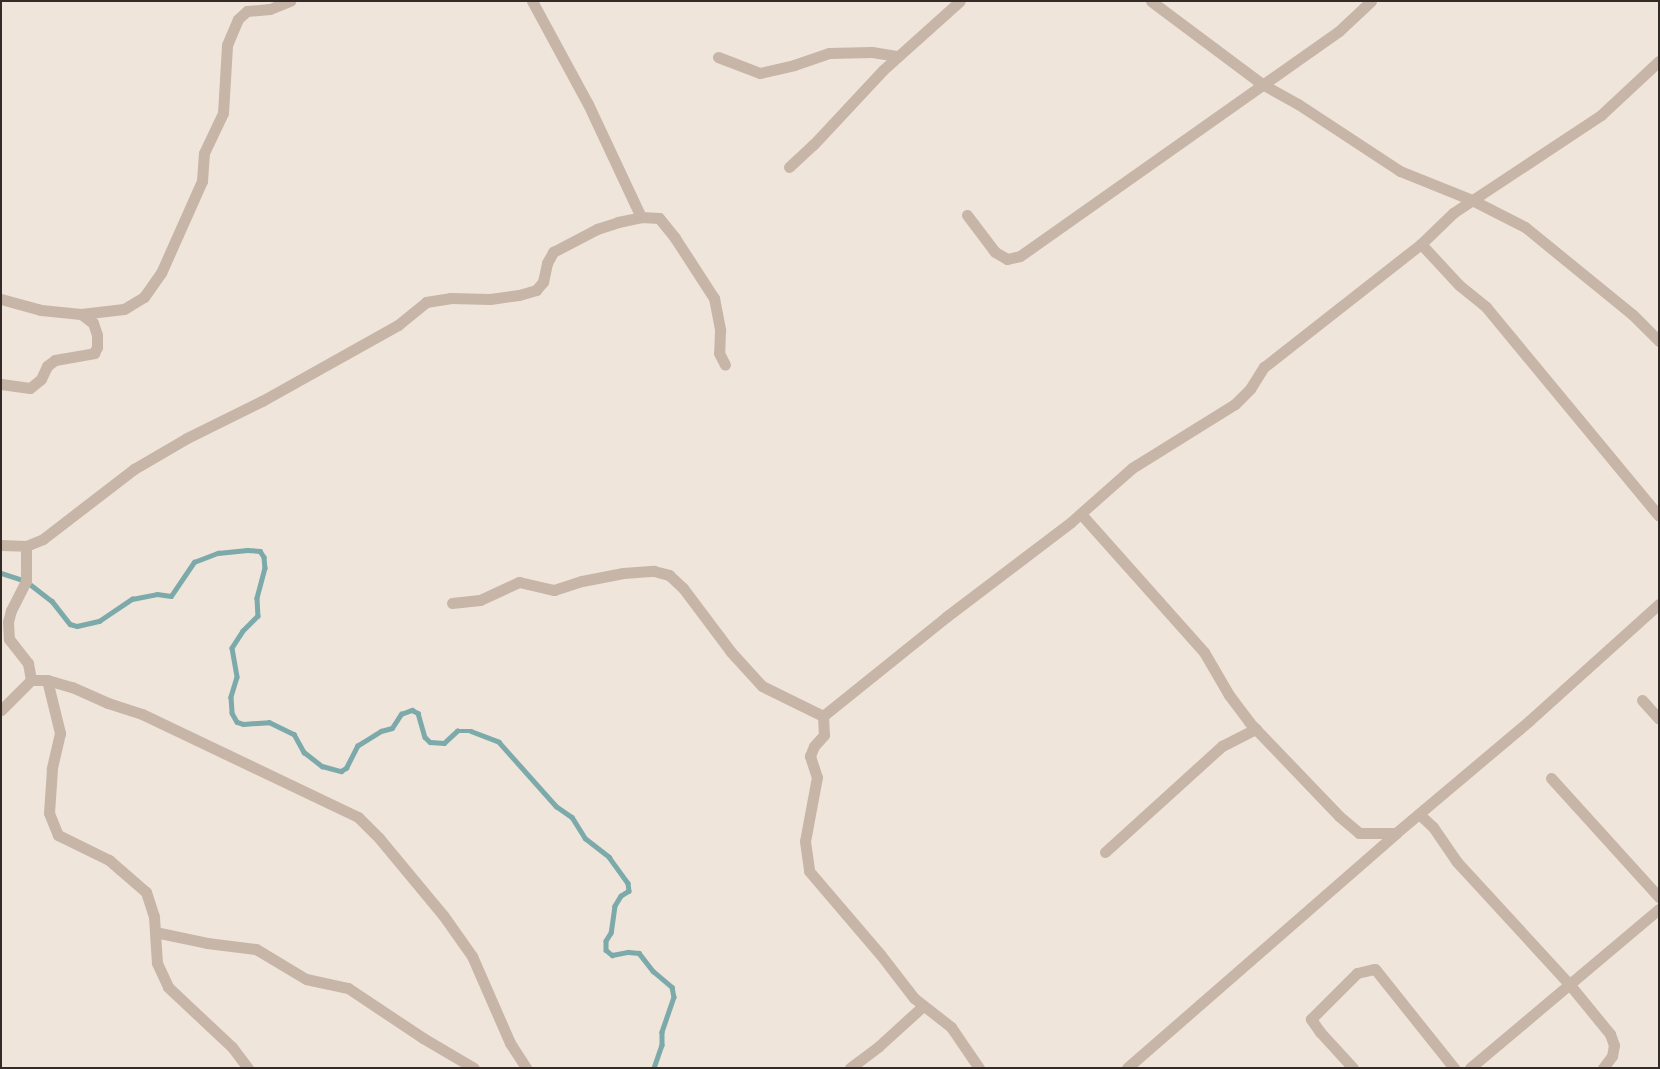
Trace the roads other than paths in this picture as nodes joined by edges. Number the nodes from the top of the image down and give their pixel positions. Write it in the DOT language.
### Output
graph roads {
  1 [pos="290,1"];
  2 [pos="532,1"];
  3 [pos="960,1"];
  4 [pos="1150,1"];
  5 [pos="1371,1"];
  6 [pos="898,56"];
  7 [pos="718,57"];
  8 [pos="1659,61"];
  9 [pos="1262,84"];
  10 [pos="788,167"];
  11 [pos="1472,200"];
  12 [pos="967,214"];
  13 [pos="641,217"];
  14 [pos="1422,244"];
  15 [pos="1,299"];
  16 [pos="82,314"];
  17 [pos="1659,341"];
  18 [pos="725,365"];
  19 [pos="1,384"];
  20 [pos="1081,514"];
  21 [pos="1659,516"];
  22 [pos="1,545"];
  23 [pos="26,546"];
  24 [pos="452,603"];
  25 [pos="1659,604"];
  26 [pos="31,680"];
  27 [pos="46,680"];
  28 [pos="1642,700"];
  29 [pos="1,710"];
  30 [pos="823,716"];
  31 [pos="1659,719"];
  32 [pos="1256,729"];
  33 [pos="1551,778"];
  34 [pos="1419,814"];
  35 [pos="1396,833"];
  36 [pos="1105,852"];
  37 [pos="1659,897"];
  38 [pos="1659,909"];
  39 [pos="155,932"];
  40 [pos="1570,985"];
  41 [pos="924,1006"];
  42 [pos="248,1068"];
  43 [pos="474,1068"];
  44 [pos="526,1068"];
  45 [pos="850,1068"];
  46 [pos="979,1068"];
  47 [pos="1127,1068"];
  48 [pos="1353,1068"];
  49 [pos="1454,1068"];
  50 [pos="1470,1068"];
  51 [pos="1602,1068"];
  1 -- 16 [label="street"];
  2 -- 13 [label="street"];
  3 -- 6 [label="street"];
  4 -- 9 [label="street"];
  5 -- 9 [label="street"];
  6 -- 7 [label="street"];
  6 -- 10 [label="street"];
  8 -- 11 [label="street"];
  9 -- 11 [label="street"];
  9 -- 12 [label="street"];
  11 -- 14 [label="street"];
  11 -- 17 [label="street"];
  13 -- 18 [label="street"];
  13 -- 23 [label="street"];
  14 -- 20 [label="street"];
  14 -- 21 [label="street"];
  15 -- 16 [label="street"];
  16 -- 19 [label="street"];
  20 -- 30 [label="street"];
  20 -- 32 [label="street"];
  22 -- 23 [label="street"];
  23 -- 26 [label="street"];
  24 -- 30 [label="street"];
  25 -- 34 [label="street"];
  26 -- 27 [label="street"];
  26 -- 29 [label="street"];
  27 -- 39 [label="street"];
  27 -- 44 [label="street"];
  28 -- 31 [label="street"];
  30 -- 41 [label="street"];
  32 -- 35 [label="street"];
  32 -- 36 [label="street"];
  33 -- 37 [label="street"];
  34 -- 35 [label="street"];
  34 -- 40 [label="street"];
  35 -- 47 [label="street"];
  38 -- 40 [label="street"];
  39 -- 42 [label="street"];
  39 -- 43 [label="street"];
  40 -- 50 [label="street"];
  40 -- 51 [label="street"];
  41 -- 45 [label="street"];
  41 -- 46 [label="street"];
  48 -- 49 [label="street"];
}
